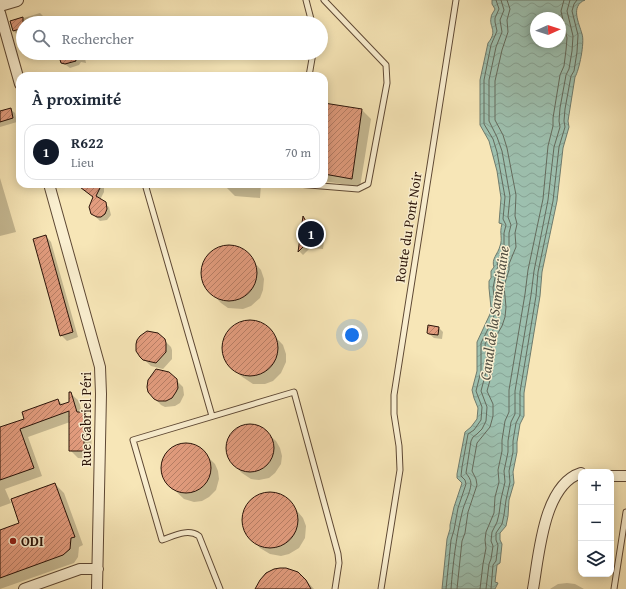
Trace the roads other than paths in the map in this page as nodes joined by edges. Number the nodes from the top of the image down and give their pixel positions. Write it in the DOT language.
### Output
graph roads {
  1 [pos="17,0"];
  2 [pos="306,0"];
  3 [pos="324,0"];
  4 [pos="456,0"];
  5 [pos="0,5"];
  6 [pos="0,13"];
  7 [pos="310,16"];
  8 [pos="312,60"];
  9 [pos="17,72"];
  10 [pos="310,72"];
  11 [pos="328,187"];
  12 [pos="49,188"];
  13 [pos="146,188"];
  14 [pos="212,416"];
  15 [pos="578,474"];
  16 [pos="614,476"];
  17 [pos="626,476"];
  18 [pos="626,512"];
  19 [pos="98,568"];
  20 [pos="24,589"];
  21 [pos="97,589"];
  22 [pos="220,589"];
  23 [pos="335,589"];
  24 [pos="381,589"];
  25 [pos="533,589"];
  26 [pos="614,589"];
  1 -- 5 [label="street"];
  2 -- 7 [label="lane"];
  3 -- 11 [label="lane"];
  4 -- 24 [label="lane, Route du Pont Noir"];
  6 -- 9 [label="street"];
  8 -- 10 [label="lane"];
  12 -- 19 [label="street, Rue Gabriel Péri"];
  13 -- 14 [label="lane"];
  14 -- 22 [label="lane"];
  14 -- 23 [label="lane"];
  15 -- 25 [label="street"];
  16 -- 17 [label="street"];
  18 -- 26 [label="lane"];
  19 -- 20 [label="street"];
  19 -- 21 [label="street, Rue Gabriel Péri"];
}
